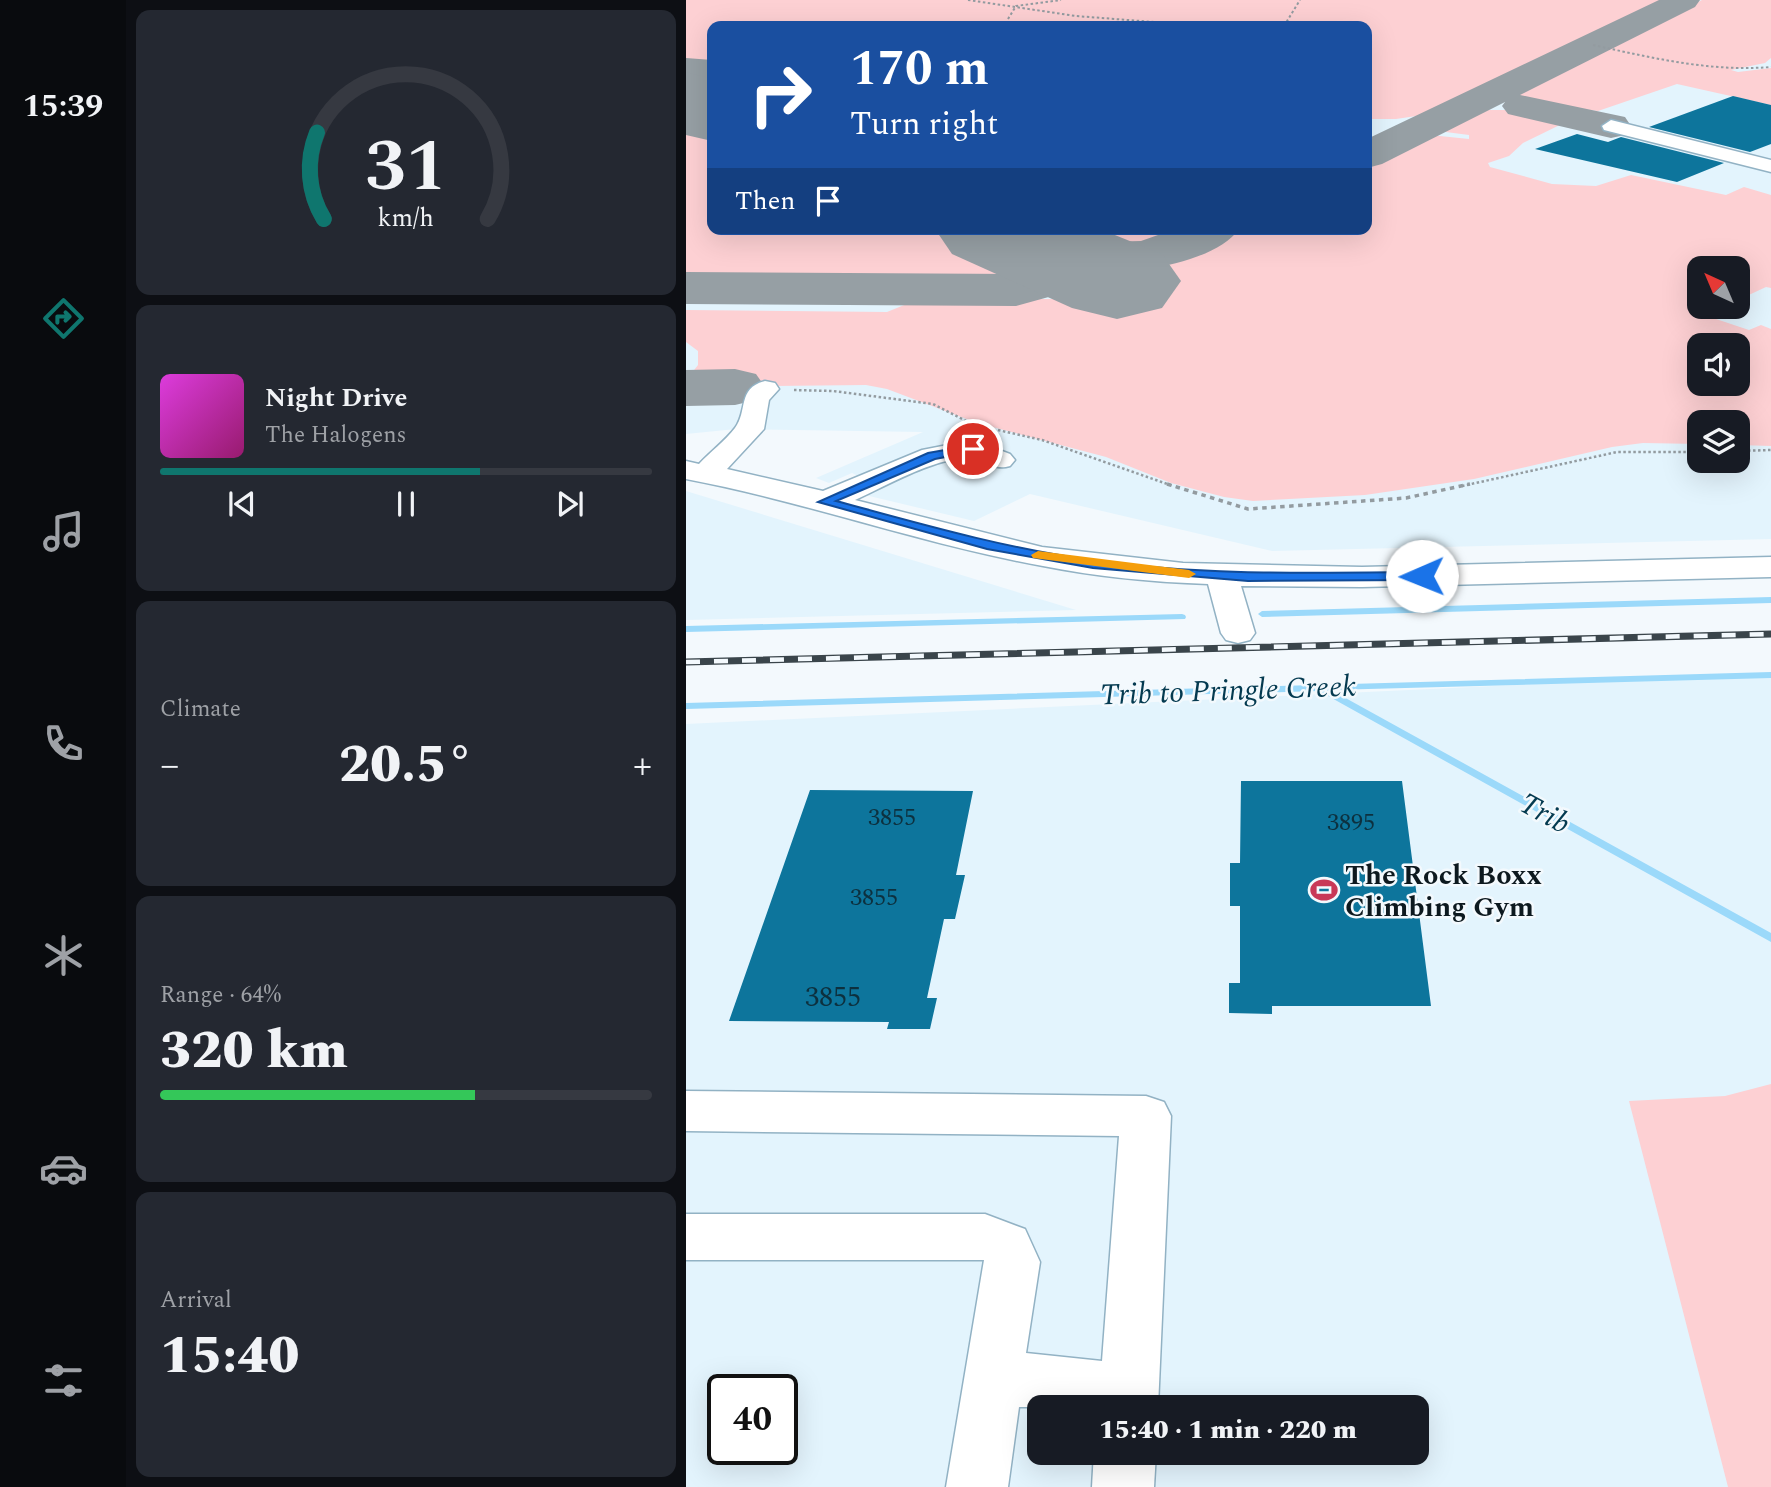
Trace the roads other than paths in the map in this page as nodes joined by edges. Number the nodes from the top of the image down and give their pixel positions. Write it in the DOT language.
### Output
graph roads {
  1 [pos="1611,125"];
  2 [pos="1768,166"];
  3 [pos="734,387"];
  4 [pos="1000,460"];
  5 [pos="696,472"];
  6 [pos="824,502"];
  7 [pos="1771,568"];
  8 [pos="1222,576"];
  9 [pos="1238,633"];
  10 [pos="686,1111"];
  11 [pos="686,1237"];
  12 [pos="993,1377"];
  13 [pos="1103,1395"];
  14 [pos="1128,1395"];
  15 [pos="1124,1465"];
  16 [pos="977,1487"];
  17 [pos="1123,1487"];
  1 -- 2 [label="street"];
  3 -- 5 [label="street"];
  4 -- 6 [label="street"];
  5 -- 6 [label="street"];
  6 -- 8 [label="street"];
  7 -- 8 [label="street"];
  8 -- 9 [label="street"];
  10 -- 14 [label="street"];
  11 -- 12 [label="street"];
  12 -- 13 [label="street"];
  12 -- 16 [label="street"];
  15 -- 17 [label="street"];
}
